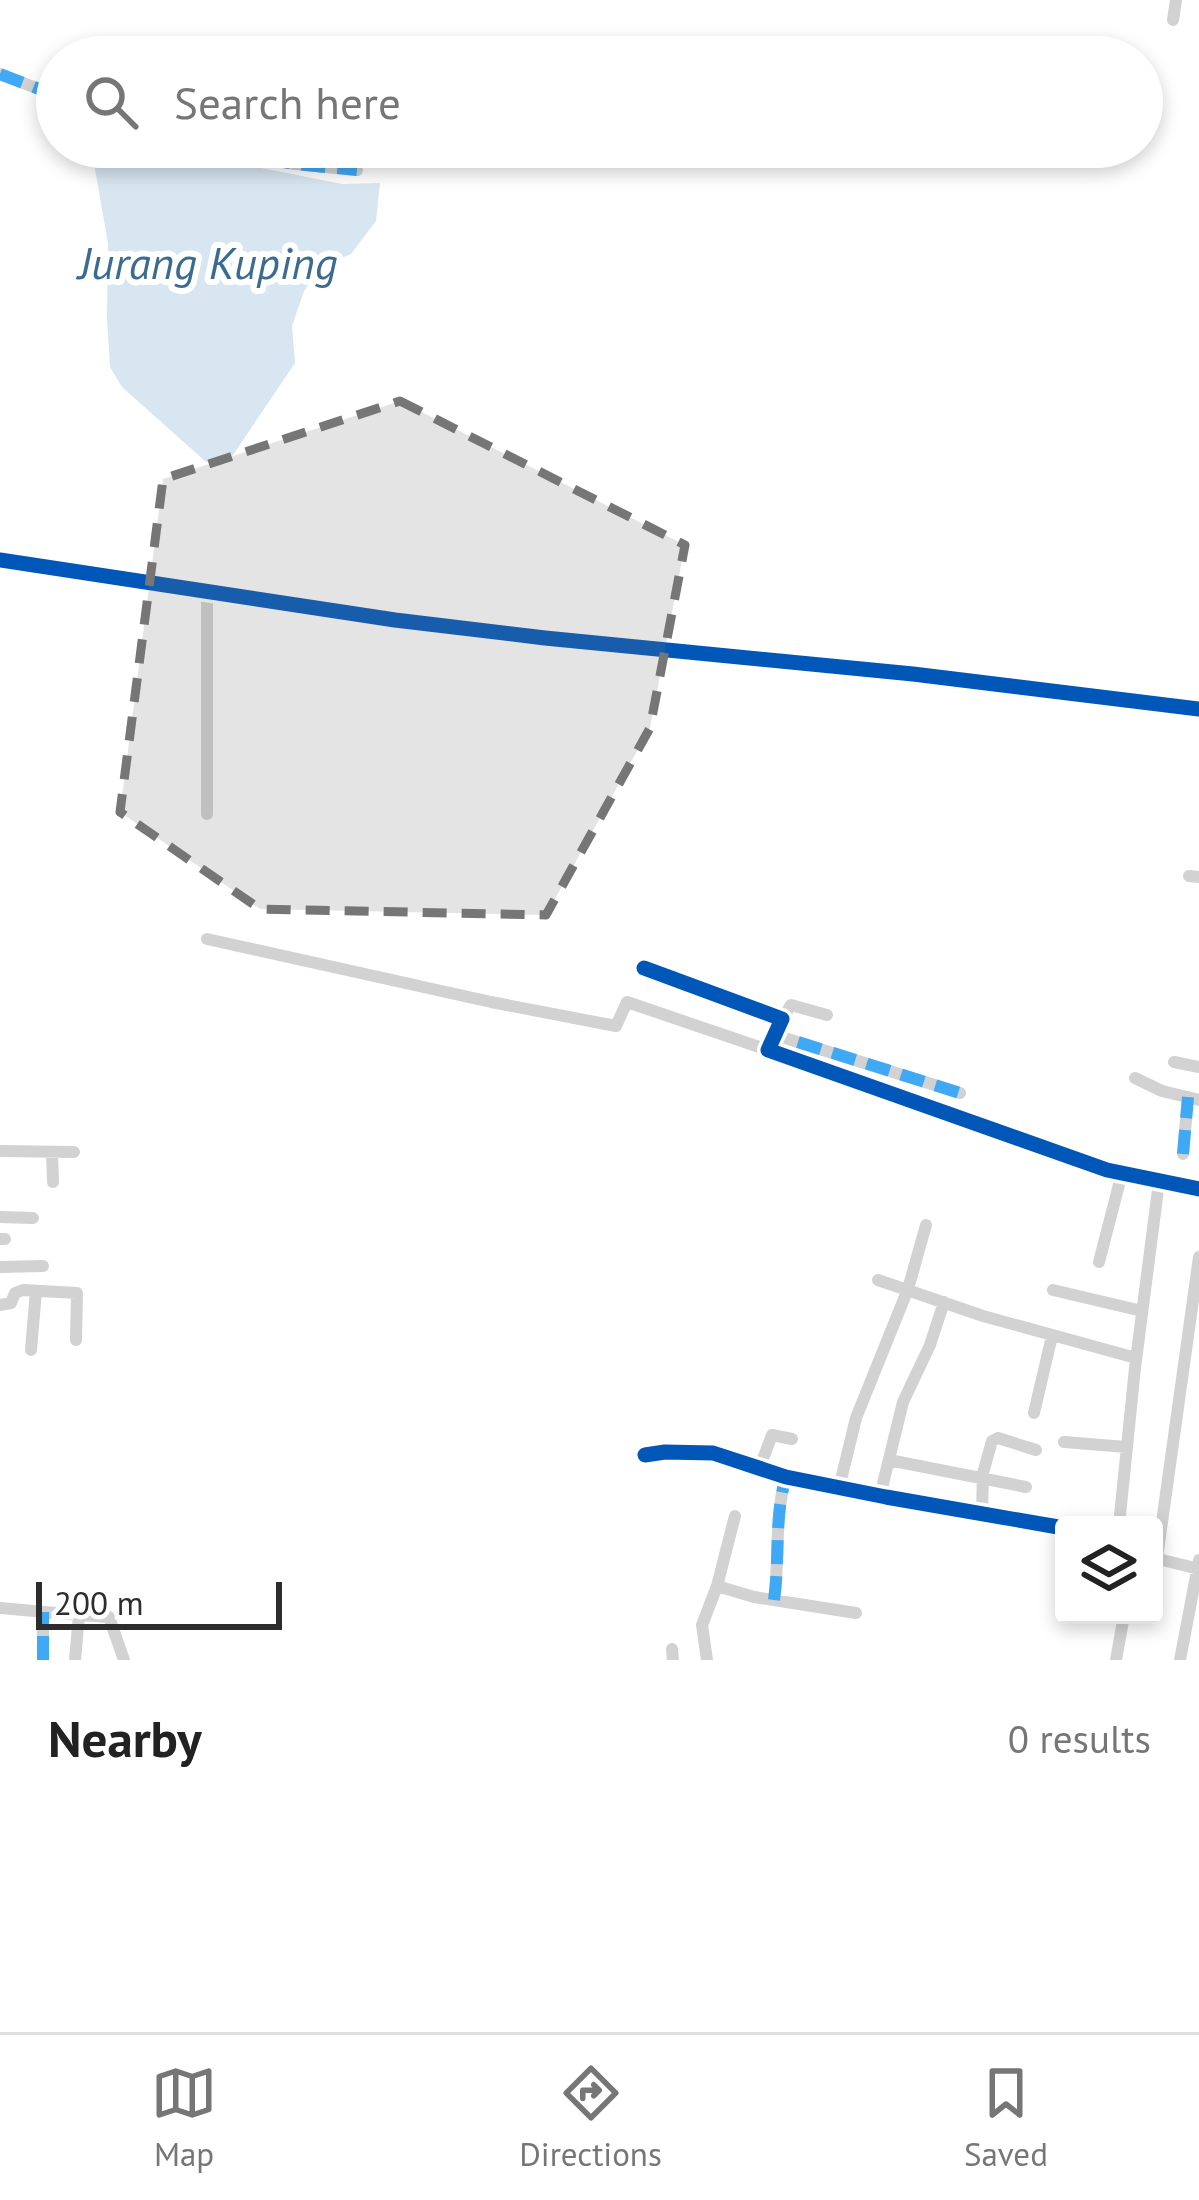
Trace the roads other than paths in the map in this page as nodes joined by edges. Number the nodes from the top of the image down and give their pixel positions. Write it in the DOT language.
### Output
graph roads {
  1 [pos="1176,0"];
  2 [pos="1172,20"];
  3 [pos="0,74"];
  4 [pos="36,88"];
  5 [pos="336,168"];
  6 [pos="357,170"];
  7 [pos="0,560"];
  8 [pos="207,593"];
  9 [pos="1199,709"];
  10 [pos="207,814"];
  11 [pos="207,939"];
  12 [pos="644,968"];
  13 [pos="827,1015"];
  14 [pos="782,1019"];
  15 [pos="775,1035"];
  16 [pos="768,1050"];
  17 [pos="1174,1062"];
  18 [pos="1199,1066"];
  19 [pos="1135,1078"];
  20 [pos="918,1081"];
  21 [pos="960,1093"];
  22 [pos="1194,1098"];
  23 [pos="911,1099"];
  24 [pos="0,1151"];
  25 [pos="74,1151"];
  26 [pos="52,1152"];
  27 [pos="1183,1154"];
  28 [pos="1122,1173"];
  29 [pos="53,1182"];
  30 [pos="1159,1182"];
  31 [pos="1199,1189"];
  32 [pos="0,1217"];
  33 [pos="32,1218"];
  34 [pos="926,1225"];
  35 [pos="1199,1256"];
  36 [pos="1099,1262"];
  37 [pos="43,1266"];
  38 [pos="0,1268"];
  39 [pos="878,1280"];
  40 [pos="908,1289"];
  41 [pos="1053,1290"];
  42 [pos="36,1291"];
  43 [pos="1088,1298"];
  44 [pos="944,1302"];
  45 [pos="0,1305"];
  46 [pos="1142,1312"];
  47 [pos="1084,1316"];
  48 [pos="1052,1336"];
  49 [pos="76,1340"];
  50 [pos="31,1350"];
  51 [pos="1136,1358"];
  52 [pos="1034,1413"];
  53 [pos="792,1439"];
  54 [pos="1064,1442"];
  55 [pos="1126,1447"];
  56 [pos="1036,1450"];
  57 [pos="645,1455"];
  58 [pos="889,1460"];
  59 [pos="760,1467"];
  60 [pos="786,1477"];
  61 [pos="983,1479"];
  62 [pos="1026,1487"];
  63 [pos="839,1488"];
  64 [pos="880,1496"];
  65 [pos="982,1513"];
  66 [pos="735,1516"];
  67 [pos="1120,1516"];
  68 [pos="1161,1516"];
  69 [pos="1055,1526"];
  70 [pos="1163,1559"];
  71 [pos="1199,1566"];
  72 [pos="717,1586"];
  73 [pos="774,1600"];
  74 [pos="0,1608"];
  75 [pos="43,1612"];
  76 [pos="856,1613"];
  77 [pos="79,1615"];
  78 [pos="1122,1624"];
  79 [pos="43,1660"];
  80 [pos="75,1660"];
  81 [pos="124,1660"];
  82 [pos="707,1660"];
  83 [pos="1116,1660"];
  84 [pos="1180,1660"];
  1 -- 2 [label="street"];
  3 -- 4 [label="street"];
  5 -- 6 [label="street"];
  7 -- 8 [label="street"];
  8 -- 9 [label="street"];
  8 -- 10 [label="street"];
  11 -- 16 [label="street"];
  12 -- 14 [label="street"];
  13 -- 14 [label="street"];
  14 -- 15 [label="street"];
  15 -- 16 [label="street"];
  15 -- 20 [label="street"];
  16 -- 23 [label="street"];
  17 -- 18 [label="street"];
  19 -- 22 [label="street"];
  20 -- 21 [label="street"];
  20 -- 23 [label="street"];
  22 -- 27 [label="street"];
  23 -- 28 [label="street"];
  24 -- 26 [label="street"];
  25 -- 26 [label="street"];
  26 -- 29 [label="street"];
  28 -- 30 [label="street"];
  28 -- 36 [label="street"];
  30 -- 31 [label="street"];
  30 -- 46 [label="street"];
  32 -- 33 [label="street"];
  34 -- 40 [label="street"];
  35 -- 68 [label="street"];
  37 -- 38 [label="street"];
  39 -- 40 [label="street"];
  40 -- 44 [label="street"];
  40 -- 63 [label="street"];
  41 -- 43 [label="street"];
  42 -- 45 [label="street"];
  42 -- 49 [label="street"];
  42 -- 50 [label="street"];
  43 -- 46 [label="street"];
  43 -- 47 [label="street"];
  44 -- 48 [label="street"];
  44 -- 58 [label="street"];
  46 -- 51 [label="street"];
  48 -- 51 [label="street"];
  48 -- 52 [label="street"];
  51 -- 55 [label="street"];
  53 -- 59 [label="street"];
  54 -- 55 [label="street"];
  55 -- 67 [label="street"];
  56 -- 61 [label="street"];
  57 -- 59 [label="street"];
  58 -- 61 [label="street"];
  58 -- 64 [label="street"];
  59 -- 60 [label="street"];
  60 -- 63 [label="street"];
  60 -- 73 [label="street"];
  61 -- 62 [label="street"];
  61 -- 65 [label="street"];
  63 -- 64 [label="street"];
  64 -- 65 [label="street"];
  65 -- 69 [label="street"];
  66 -- 72 [label="street"];
  70 -- 71 [label="street"];
  71 -- 84 [label="street"];
  72 -- 73 [label="street"];
  72 -- 82 [label="street"];
  73 -- 76 [label="street"];
  74 -- 75 [label="street"];
  75 -- 77 [label="street"];
  75 -- 79 [label="street"];
  77 -- 80 [label="street"];
  77 -- 81 [label="street"];
  78 -- 83 [label="street"];
}
